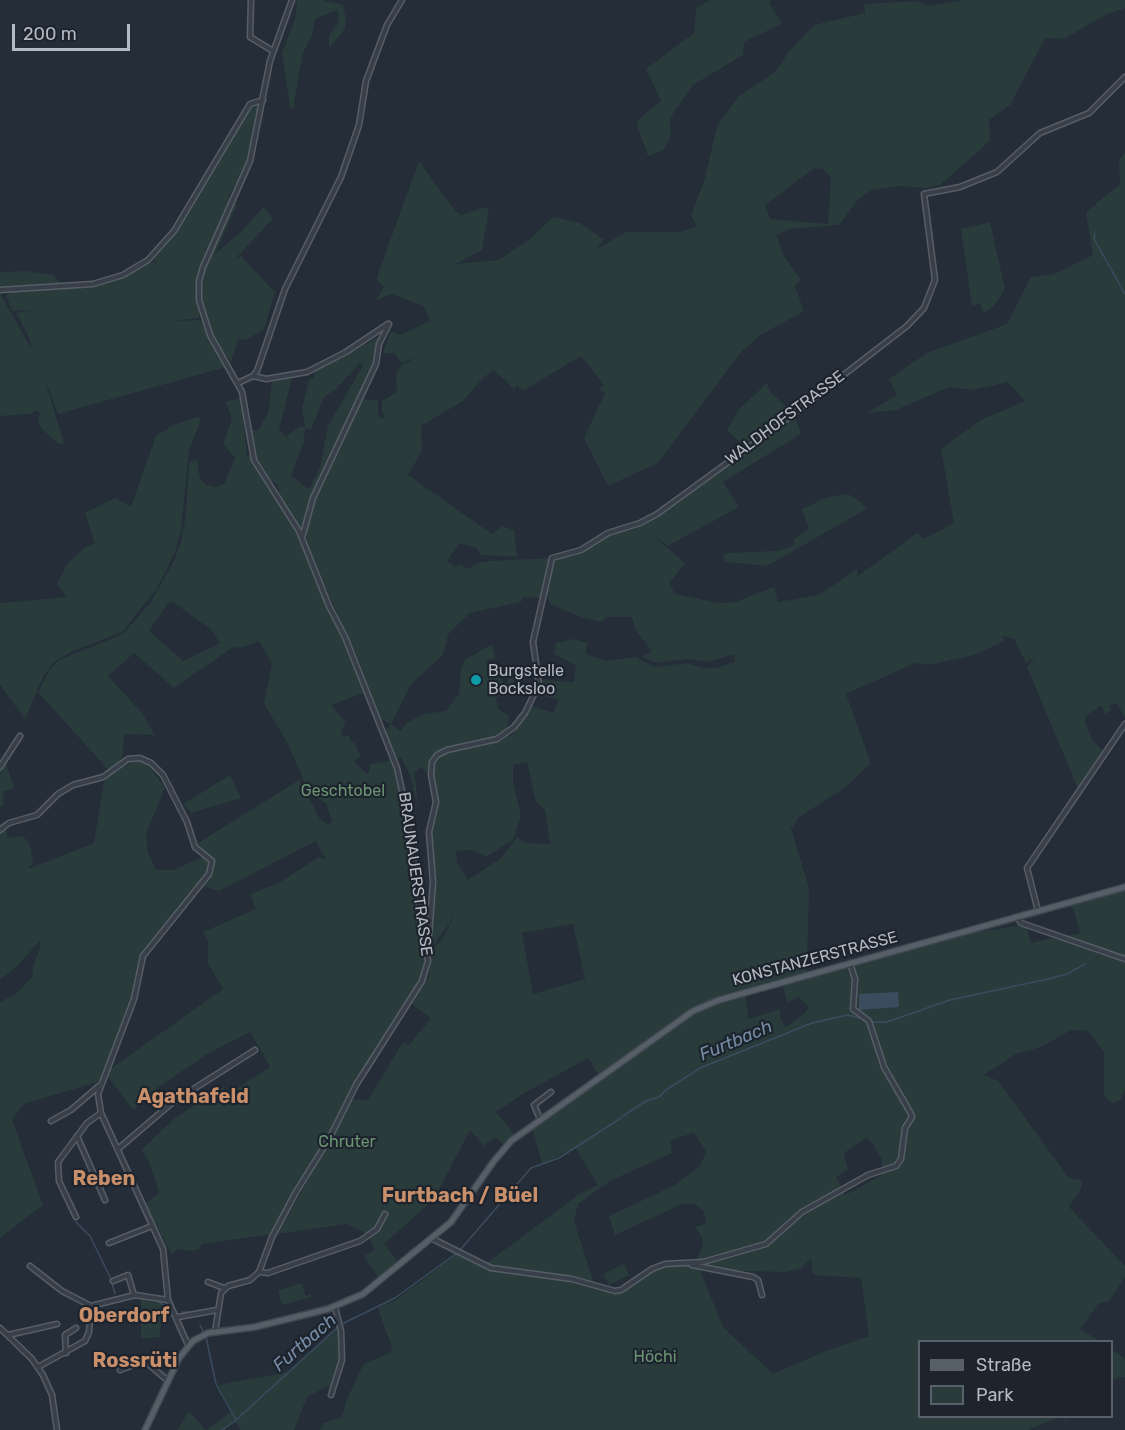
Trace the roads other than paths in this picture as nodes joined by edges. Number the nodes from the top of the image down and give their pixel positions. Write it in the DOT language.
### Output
graph roads {
  1 [pos="251,0"];
  2 [pos="292,0"];
  3 [pos="402,0"];
  4 [pos="273,51"];
  5 [pos="1125,77"];
  6 [pos="263,100"];
  7 [pos="0,290"];
  8 [pos="253,376"];
  9 [pos="238,383"];
  10 [pos="302,539"];
  11 [pos="1125,724"];
  12 [pos="20,736"];
  13 [pos="0,767"];
  14 [pos="0,830"];
  15 [pos="1125,887"];
  16 [pos="1038,912"];
  17 [pos="1017,917"];
  18 [pos="427,949"];
  19 [pos="1125,959"];
  20 [pos="849,963"];
  21 [pos="255,1050"];
  22 [pos="100,1085"];
  23 [pos="551,1092"];
  24 [pos="101,1113"];
  25 [pos="540,1119"];
  26 [pos="51,1120"];
  27 [pos="77,1137"];
  28 [pos="118,1149"];
  29 [pos="105,1200"];
  30 [pos="385,1214"];
  31 [pos="75,1217"];
  32 [pos="152,1226"];
  33 [pos="433,1239"];
  34 [pos="108,1243"];
  35 [pos="688,1264"];
  36 [pos="30,1266"];
  37 [pos="259,1272"];
  38 [pos="113,1281"];
  39 [pos="208,1282"];
  40 [pos="224,1288"];
  41 [pos="134,1295"];
  42 [pos="762,1295"];
  43 [pos="168,1300"];
  44 [pos="91,1306"];
  45 [pos="335,1307"];
  46 [pos="217,1310"];
  47 [pos="178,1317"];
  48 [pos="57,1324"];
  49 [pos="0,1328"];
  50 [pos="76,1328"];
  51 [pos="215,1332"];
  52 [pos="8,1335"];
  53 [pos="188,1345"];
  54 [pos="66,1353"];
  55 [pos="38,1367"];
  56 [pos="120,1370"];
  57 [pos="168,1380"];
  58 [pos="331,1395"];
  59 [pos="57,1430"];
  60 [pos="145,1430"];
  1 -- 4 [label="street"];
  2 -- 4 [label="street, BRAUNAUERSTRASSE"];
  3 -- 8 [label="street"];
  4 -- 6 [label="street, BRAUNAUERSTRASSE"];
  5 -- 18 [label="street, WALDHOFSTRASSE"];
  6 -- 7 [label="street"];
  6 -- 9 [label="street, BRAUNAUERSTRASSE"];
  8 -- 9 [label="street"];
  8 -- 10 [label="street"];
  9 -- 10 [label="street, BRAUNAUERSTRASSE"];
  10 -- 18 [label="street, BRAUNAUERSTRASSE"];
  11 -- 16 [label="street"];
  12 -- 13 [label="street"];
  14 -- 22 [label="street"];
  15 -- 16 [label="main road, KONSTANZERSTRASSE"];
  16 -- 17 [label="main road, KONSTANZERSTRASSE"];
  17 -- 19 [label="street"];
  17 -- 20 [label="main road, KONSTANZERSTRASSE"];
  18 -- 37 [label="street, BRAUNAUERSTRASSE"];
  20 -- 25 [label="main road, KONSTANZERSTRASSE"];
  20 -- 35 [label="street"];
  21 -- 28 [label="street"];
  22 -- 24 [label="street"];
  22 -- 26 [label="street"];
  23 -- 25 [label="street"];
  24 -- 27 [label="street"];
  24 -- 28 [label="street"];
  25 -- 33 [label="main road, KONSTANZERSTRASSE"];
  27 -- 29 [label="street"];
  27 -- 31 [label="street"];
  28 -- 32 [label="street"];
  30 -- 37 [label="street"];
  32 -- 34 [label="street"];
  32 -- 43 [label="street"];
  33 -- 35 [label="street"];
  33 -- 45 [label="main road, KONSTANZERSTRASSE"];
  35 -- 42 [label="street"];
  36 -- 44 [label="street"];
  37 -- 40 [label="street"];
  38 -- 41 [label="street"];
  39 -- 40 [label="street"];
  40 -- 46 [label="street"];
  41 -- 43 [label="street"];
  41 -- 44 [label="street"];
  43 -- 47 [label="street"];
  44 -- 54 [label="street"];
  45 -- 51 [label="main road, KONSTANZERSTRASSE"];
  45 -- 58 [label="street"];
  46 -- 47 [label="street"];
  46 -- 51 [label="street"];
  47 -- 53 [label="street"];
  48 -- 52 [label="street"];
  49 -- 52 [label="street"];
  50 -- 54 [label="street"];
  51 -- 53 [label="main road, KONSTANZERSTRASSE"];
  52 -- 55 [label="street"];
  53 -- 57 [label="main road"];
  54 -- 55 [label="street"];
  55 -- 59 [label="street"];
  56 -- 57 [label="street"];
  57 -- 60 [label="main road"];
}
